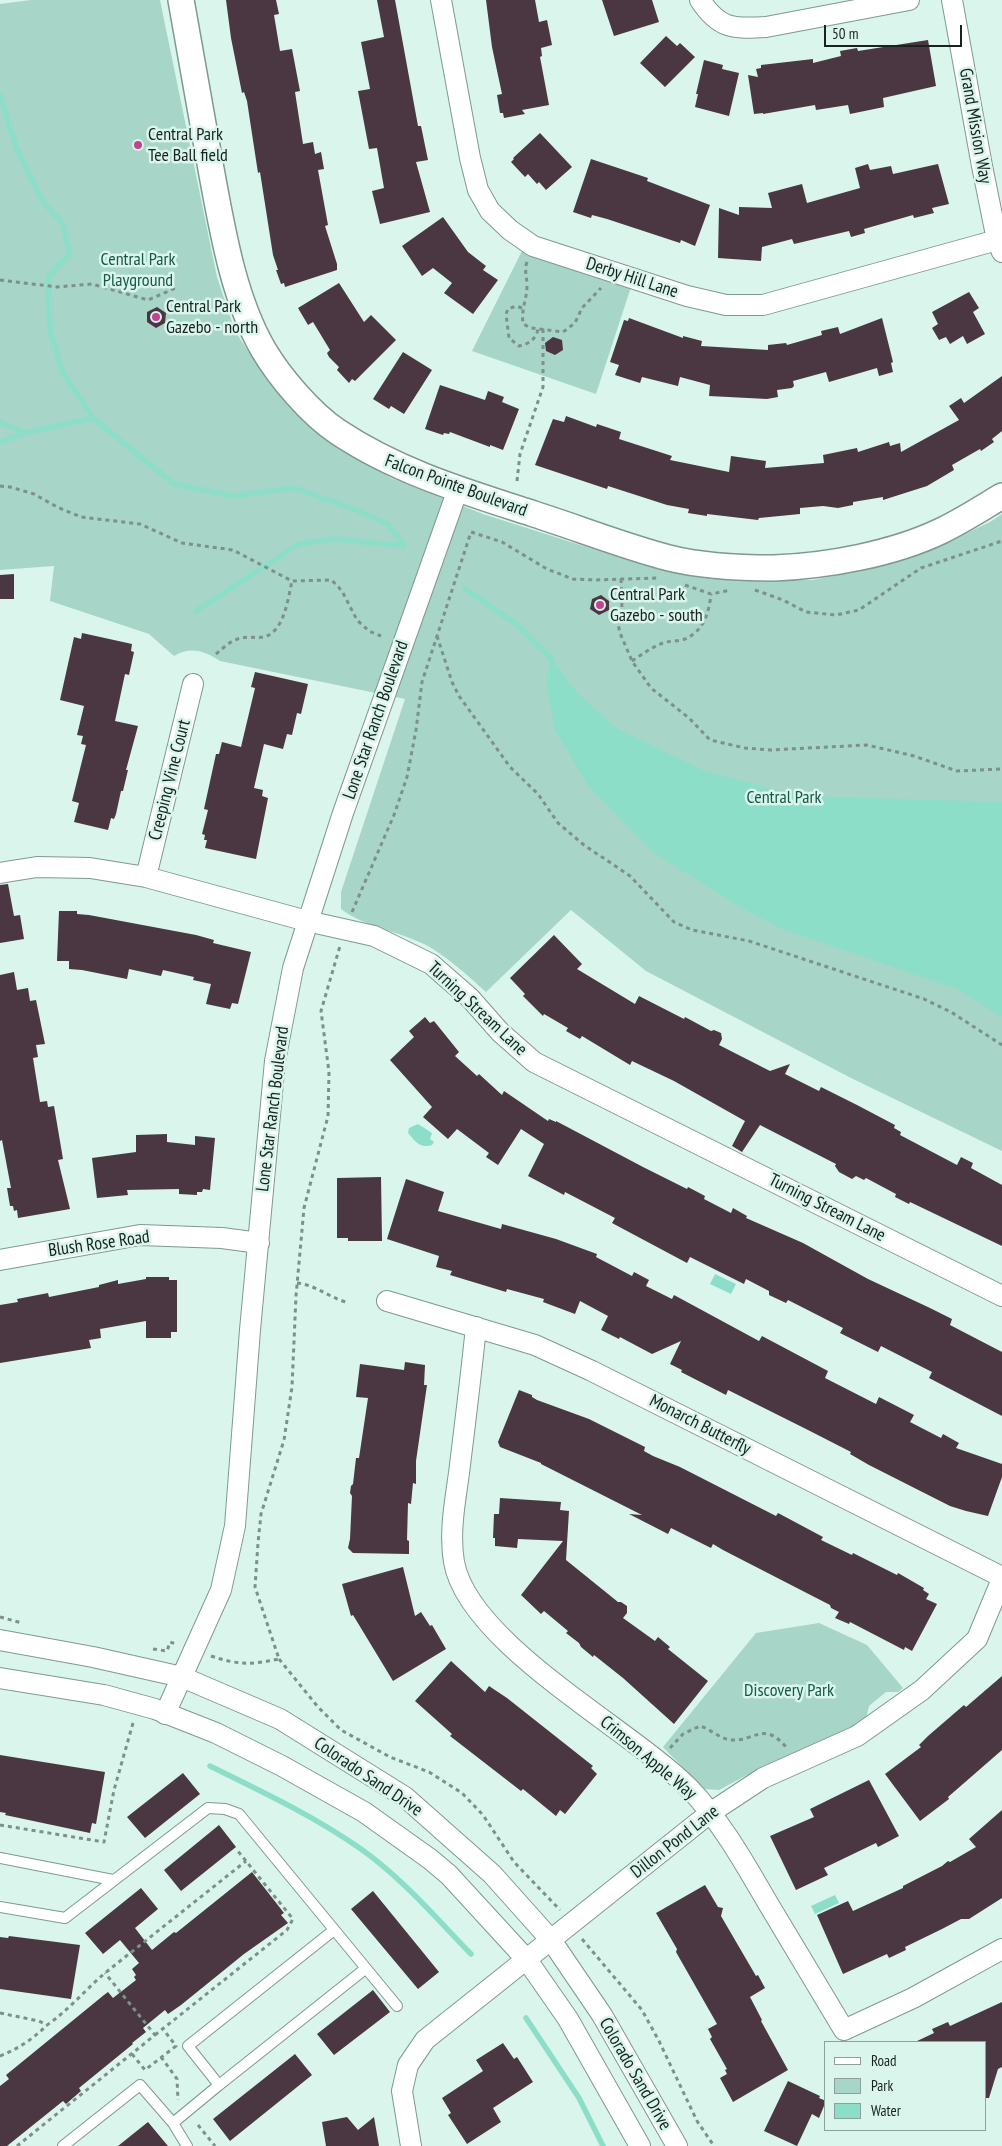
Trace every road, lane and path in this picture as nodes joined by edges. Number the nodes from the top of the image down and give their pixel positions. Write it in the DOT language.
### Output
graph roads {
  1 [pos="181,0"];
  2 [pos="441,0"];
  3 [pos="700,0"];
  4 [pos="909,0"];
  5 [pos="952,0"];
  6 [pos="1000,246"];
  7 [pos="528,259"];
  8 [pos="0,280"];
  9 [pos="604,286"];
  10 [pos="178,287"];
  11 [pos="522,308"];
  12 [pos="538,328"];
  13 [pos="543,329"];
  14 [pos="517,481"];
  15 [pos="0,486"];
  16 [pos="458,489"];
  17 [pos="1002,496"];
  18 [pos="1002,541"];
  19 [pos="621,579"];
  20 [pos="662,579"];
  21 [pos="292,581"];
  22 [pos="679,583"];
  23 [pos="733,589"];
  24 [pos="748,590"];
  25 [pos="712,594"];
  26 [pos="381,636"];
  27 [pos="437,636"];
  28 [pos="216,654"];
  29 [pos="632,661"];
  30 [pos="193,684"];
  31 [pos="1002,769"];
  32 [pos="0,873"];
  33 [pos="146,877"];
  34 [pos="352,912"];
  35 [pos="307,921"];
  36 [pos="340,946"];
  37 [pos="1002,1045"];
  38 [pos="259,1242"];
  39 [pos="0,1260"];
  40 [pos="297,1282"];
  41 [pos="1002,1296"];
  42 [pos="387,1300"];
  43 [pos="346,1302"];
  44 [pos="476,1328"];
  45 [pos="1002,1578"];
  46 [pos="0,1640"];
  47 [pos="220,1659"];
  48 [pos="280,1659"];
  49 [pos="182,1677"];
  50 [pos="0,1678"];
  51 [pos="165,1714"];
  52 [pos="133,1723"];
  53 [pos="670,1748"];
  54 [pos="789,1751"];
  55 [pos="710,1813"];
  56 [pos="0,1825"];
  57 [pos="238,1850"];
  58 [pos="0,1858"];
  59 [pos="246,1861"];
  60 [pos="113,1880"];
  61 [pos="553,1902"];
  62 [pos="0,1907"];
  63 [pos="334,1930"];
  64 [pos="551,1940"];
  65 [pos="1002,1949"];
  66 [pos="591,1950"];
  67 [pos="527,1960"];
  68 [pos="366,1969"];
  69 [pos="105,1972"];
  70 [pos="397,2006"];
  71 [pos="0,2013"];
  72 [pos="47,2025"];
  73 [pos="163,2029"];
  74 [pos="155,2035"];
  75 [pos="132,2054"];
  76 [pos="0,2056"];
  77 [pos="162,2057"];
  78 [pos="219,2085"];
  79 [pos="178,2100"];
  80 [pos="173,2123"];
  81 [pos="198,2125"];
  82 [pos="16,2146"];
  83 [pos="63,2146"];
  84 [pos="187,2146"];
  85 [pos="215,2146"];
  86 [pos="411,2146"];
  87 [pos="640,2146"];
  88 [pos="676,2146"];
  89 [pos="714,2146"];
  1 -- 16 [label="street, Falcon Pointe Boulevard"];
  2 -- 6 [label="street, Derby Hill Lane"];
  3 -- 4 [label="street"];
  5 -- 6 [label="street, Grand Mission Way"];
  7 -- 11 [label="path"];
  8 -- 10 [label="path"];
  9 -- 13 [label="path"];
  11 -- 12 [label="path"];
  11 -- 12 [label="path"];
  12 -- 13 [label="path"];
  13 -- 14 [label="path"];
  15 -- 21 [label="path"];
  16 -- 17 [label="street, Falcon Pointe Boulevard"];
  16 -- 35 [label="street, Lone Star Ranch Boulevard"];
  18 -- 24 [label="path"];
  19 -- 20 [label="path"];
  19 -- 27 [label="path"];
  19 -- 29 [label="path"];
  21 -- 26 [label="path"];
  21 -- 28 [label="path"];
  22 -- 25 [label="path"];
  23 -- 25 [label="path"];
  25 -- 29 [label="path"];
  27 -- 34 [label="path"];
  27 -- 37 [label="path"];
  29 -- 31 [label="path"];
  30 -- 33 [label="street, Creeping Vine Court"];
  32 -- 33 [label="street, Turning Stream Lane"];
  33 -- 35 [label="street, Turning Stream Lane"];
  35 -- 38 [label="street, Lone Star Ranch Boulevard"];
  35 -- 41 [label="street, Turning Stream Lane"];
  36 -- 40 [label="path"];
  38 -- 39 [label="street, Blush Rose Road"];
  38 -- 49 [label="street, Lone Star Ranch Boulevard"];
  40 -- 43 [label="path"];
  40 -- 48 [label="path"];
  42 -- 44 [label="street, Monarch Butterfly"];
  44 -- 45 [label="street, Monarch Butterfly"];
  44 -- 55 [label="street, Crimson Apple Way"];
  45 -- 55 [label="street, Dillon Pond Lane"];
  46 -- 49 [label="street, Colorado Sand Drive"];
  47 -- 48 [label="path"];
  48 -- 61 [label="path"];
  49 -- 51 [label="street, Lone Star Ranch Boulevard"];
  49 -- 64 [label="street, Colorado Sand Drive"];
  50 -- 51 [label="street, Colorado Sand Drive"];
  51 -- 67 [label="street, Colorado Sand Drive"];
  52 -- 56 [label="path"];
  53 -- 54 [label="path"];
  55 -- 64 [label="street, Dillon Pond Lane"];
  55 -- 65 [label="street, Crimson Apple Way"];
  57 -- 59 [label="path"];
  58 -- 60 [label="lane"];
  59 -- 69 [label="path"];
  59 -- 73 [label="path"];
  60 -- 62 [label="lane"];
  60 -- 63 [label="lane"];
  63 -- 68 [label="lane"];
  63 -- 78 [label="lane"];
  64 -- 67 [label="street, Dillon Pond Lane"];
  64 -- 88 [label="street, Colorado Sand Drive"];
  66 -- 89 [label="path"];
  67 -- 86 [label="street, Dillon Pond Lane"];
  67 -- 87 [label="street, Colorado Sand Drive"];
  68 -- 70 [label="lane"];
  68 -- 78 [label="lane"];
  69 -- 72 [label="path"];
  69 -- 74 [label="path"];
  71 -- 72 [label="path"];
  72 -- 76 [label="path"];
  73 -- 74 [label="path"];
  73 -- 77 [label="path"];
  74 -- 75 [label="path"];
  75 -- 77 [label="path"];
  75 -- 82 [label="path"];
  77 -- 79 [label="path"];
  78 -- 80 [label="lane"];
  80 -- 83 [label="lane"];
  80 -- 84 [label="lane"];
  81 -- 85 [label="path"];
}
